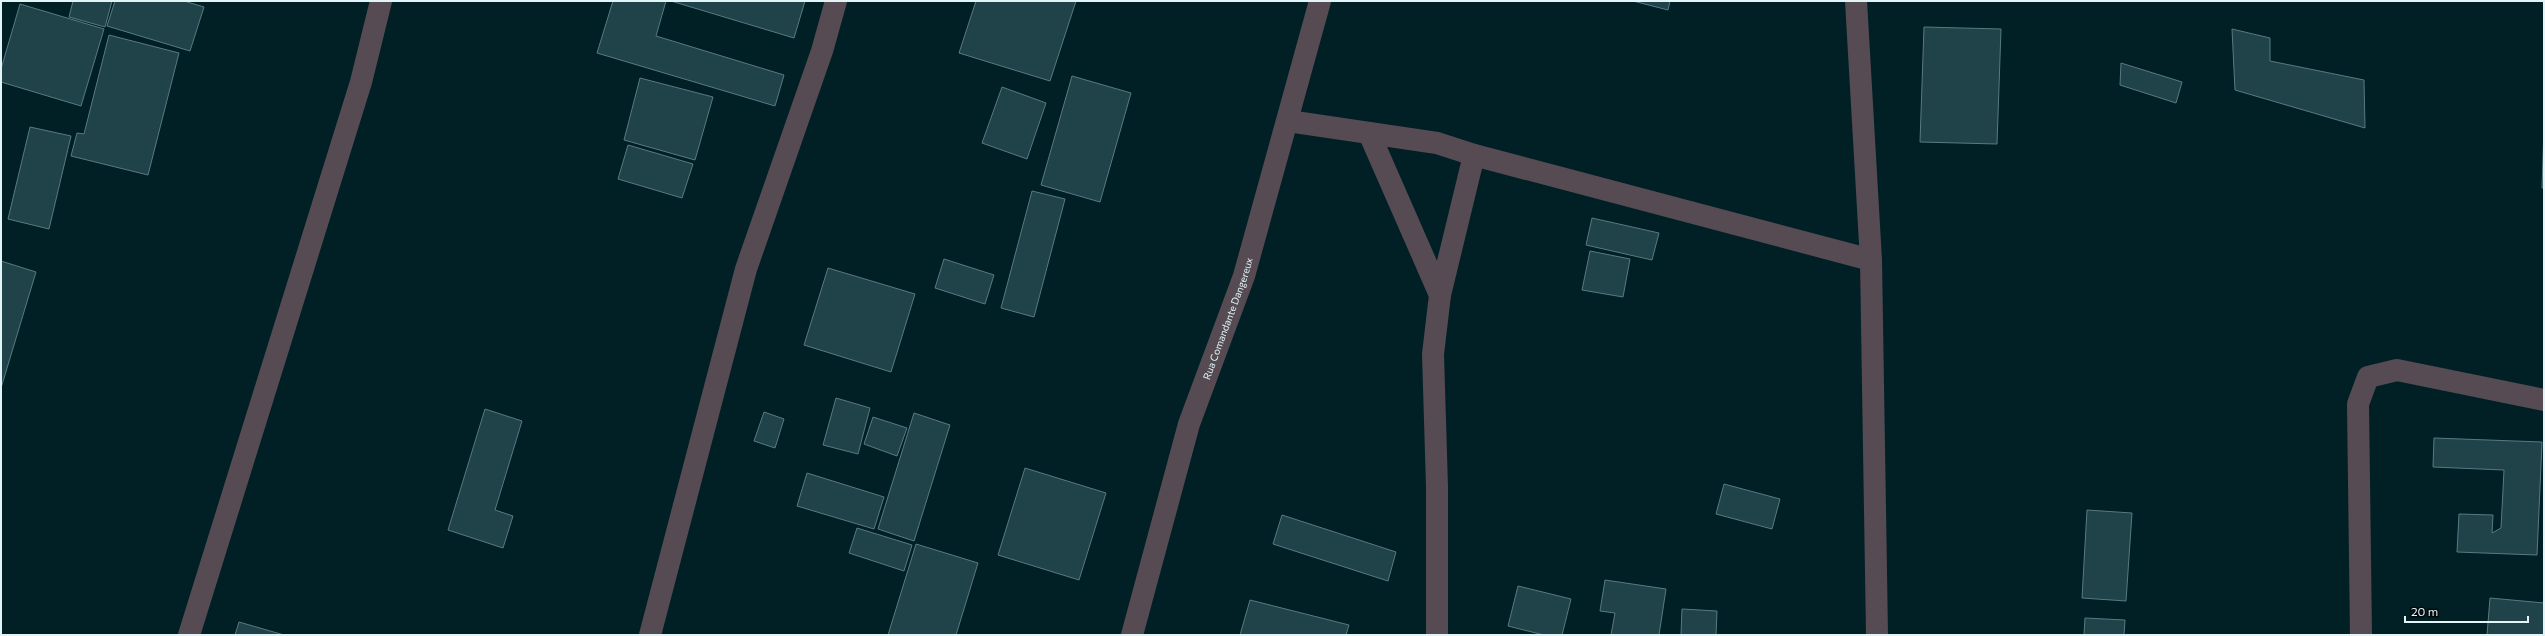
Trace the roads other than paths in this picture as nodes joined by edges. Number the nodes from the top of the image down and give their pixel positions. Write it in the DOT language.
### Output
graph roads {
  1 [pos="381,1"];
  2 [pos="836,1"];
  3 [pos="1320,1"];
  4 [pos="1856,1"];
  5 [pos="1288,121"];
  6 [pos="1369,133"];
  7 [pos="1474,155"];
  8 [pos="1870,260"];
  9 [pos="1440,295"];
  10 [pos="2544,400"];
  11 [pos="189,635"];
  12 [pos="650,635"];
  13 [pos="1132,635"];
  14 [pos="1437,635"];
  15 [pos="1877,635"];
  16 [pos="2361,635"];
  1 -- 11 [label="street"];
  2 -- 12 [label="street"];
  3 -- 5 [label="street, Rua Comandante Dangereux"];
  4 -- 8 [label="street"];
  5 -- 6 [label="street"];
  5 -- 13 [label="street, Rua Comandante Dangereux"];
  6 -- 7 [label="street"];
  6 -- 9 [label="street"];
  7 -- 8 [label="street"];
  7 -- 9 [label="street"];
  8 -- 15 [label="street"];
  9 -- 14 [label="street"];
  10 -- 16 [label="street"];
}
